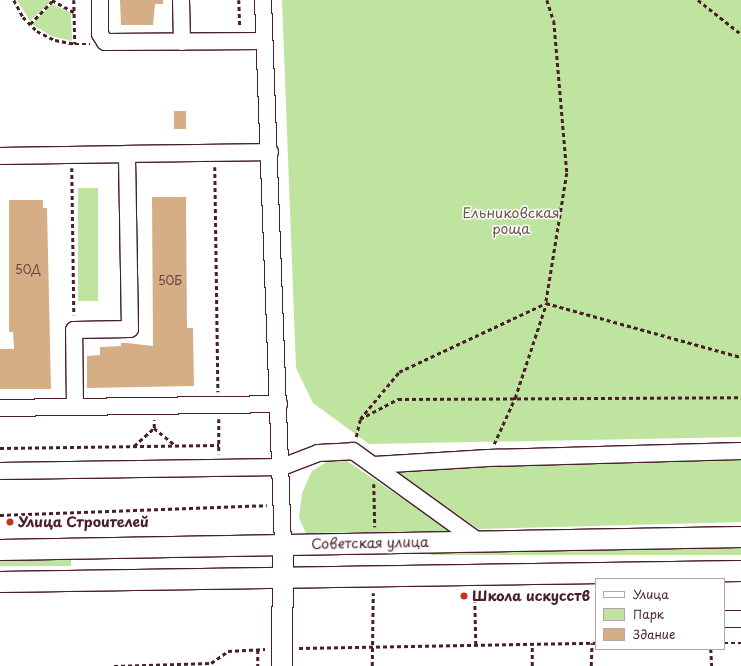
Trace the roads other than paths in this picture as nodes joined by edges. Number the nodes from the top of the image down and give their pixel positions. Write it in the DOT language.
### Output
graph roads {
  1 [pos="100,0"];
  2 [pos="181,0"];
  3 [pos="263,0"];
  4 [pos="264,41"];
  5 [pos="182,42"];
  6 [pos="270,152"];
  7 [pos="127,154"];
  8 [pos="0,156"];
  9 [pos="279,404"];
  10 [pos="75,407"];
  11 [pos="0,408"];
  12 [pos="741,451"];
  13 [pos="374,465"];
  14 [pos="282,467"];
  15 [pos="0,471"];
  16 [pos="741,537"];
  17 [pos="478,541"];
  18 [pos="284,545"];
  19 [pos="92,548"];
  20 [pos="0,550"];
  21 [pos="741,571"];
  22 [pos="610,576"];
  23 [pos="283,577"];
  24 [pos="92,581"];
  25 [pos="0,582"];
  26 [pos="741,619"];
  27 [pos="725,620"];
  28 [pos="282,666"];
  1 -- 5 [label="street"];
  2 -- 5 [label="street"];
  3 -- 4 [label="street"];
  4 -- 5 [label="street"];
  4 -- 6 [label="street"];
  6 -- 7 [label="street"];
  6 -- 9 [label="street"];
  7 -- 8 [label="street"];
  7 -- 10 [label="street"];
  9 -- 10 [label="street"];
  9 -- 14 [label="street"];
  10 -- 11 [label="street"];
  12 -- 13 [label="street"];
  13 -- 14 [label="street"];
  13 -- 17 [label="street"];
  14 -- 15 [label="street"];
  14 -- 18 [label="street"];
  16 -- 17 [label="main road, Советская улица"];
  17 -- 18 [label="main road, Советская улица"];
  18 -- 19 [label="main road, Советская улица"];
  18 -- 23 [label="main road"];
  19 -- 20 [label="main road, Советская улица"];
  19 -- 24 [label="main road"];
  21 -- 22 [label="main road"];
  22 -- 23 [label="main road"];
  23 -- 24 [label="main road"];
  23 -- 28 [label="main road"];
  24 -- 25 [label="main road"];
  26 -- 27 [label="street"];
}
